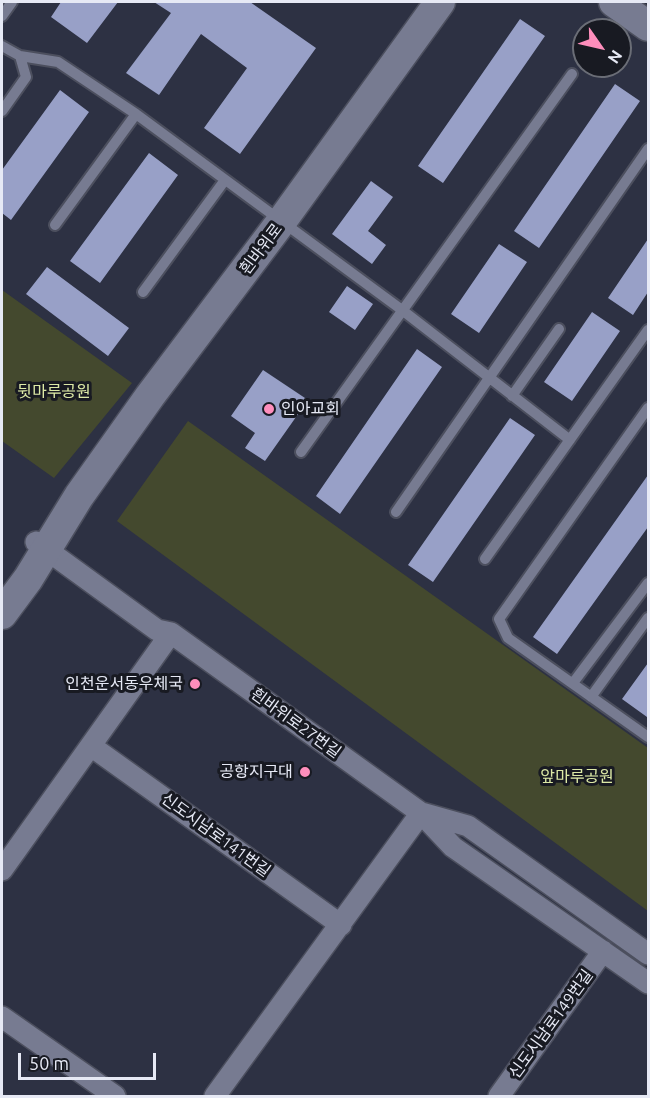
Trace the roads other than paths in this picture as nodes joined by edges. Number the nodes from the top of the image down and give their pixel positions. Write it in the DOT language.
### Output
graph roads {
  1 [pos="12,2"];
  2 [pos="440,2"];
  3 [pos="614,2"];
  4 [pos="2,16"];
  5 [pos="648,26"];
  6 [pos="2,46"];
  7 [pos="20,56"];
  8 [pos="572,74"];
  9 [pos="2,111"];
  10 [pos="136,114"];
  11 [pos="648,149"];
  12 [pos="225,180"];
  13 [pos="281,222"];
  14 [pos="55,225"];
  15 [pos="143,292"];
  16 [pos="402,310"];
  17 [pos="559,329"];
  18 [pos="648,330"];
  19 [pos="489,379"];
  20 [pos="512,396"];
  21 [pos="648,408"];
  22 [pos="570,440"];
  23 [pos="301,452"];
  24 [pos="396,512"];
  25 [pos="44,542"];
  26 [pos="485,559"];
  27 [pos="2,582"];
  28 [pos="648,583"];
  29 [pos="2,614"];
  30 [pos="648,618"];
  31 [pos="171,633"];
  32 [pos="573,683"];
  33 [pos="591,697"];
  34 [pos="648,737"];
  35 [pos="91,746"];
  36 [pos="421,813"];
  37 [pos="2,870"];
  38 [pos="340,925"];
  39 [pos="603,951"];
  40 [pos="648,954"];
  41 [pos="648,983"];
  42 [pos="2,1017"];
  43 [pos="116,1096"];
  44 [pos="215,1096"];
  45 [pos="499,1096"];
  1 -- 4 [label="lane"];
  2 -- 13 [label="street, 흰바위로"];
  3 -- 5 [label="street"];
  6 -- 7 [label="lane"];
  7 -- 9 [label="lane"];
  7 -- 10 [label="lane"];
  8 -- 16 [label="lane"];
  10 -- 12 [label="lane"];
  10 -- 14 [label="lane"];
  11 -- 19 [label="lane"];
  12 -- 13 [label="lane"];
  12 -- 15 [label="lane"];
  13 -- 16 [label="lane"];
  13 -- 25 [label="street, 흰바위로"];
  16 -- 19 [label="lane"];
  16 -- 23 [label="lane"];
  17 -- 20 [label="lane"];
  18 -- 22 [label="lane"];
  19 -- 20 [label="lane"];
  19 -- 24 [label="lane"];
  20 -- 22 [label="lane"];
  21 -- 32 [label="lane"];
  22 -- 26 [label="lane"];
  25 -- 27 [label="street, 흰바위로"];
  25 -- 29 [label="street, 흰바위로"];
  25 -- 31 [label="street, 흰바위로27번길"];
  28 -- 32 [label="lane"];
  30 -- 33 [label="lane"];
  31 -- 35 [label="street"];
  31 -- 36 [label="street, 흰바위로27번길"];
  32 -- 33 [label="lane"];
  33 -- 34 [label="lane"];
  35 -- 37 [label="street"];
  35 -- 38 [label="street, 신도시남로141번길"];
  36 -- 38 [label="street"];
  36 -- 39 [label="street, 흰바위로27번길"];
  36 -- 40 [label="street, 흰바위로27번길"];
  38 -- 44 [label="street"];
  39 -- 41 [label="street, 흰바위로27번길"];
  39 -- 45 [label="street, 신도시남로149번길"];
  42 -- 43 [label="street"];
}
